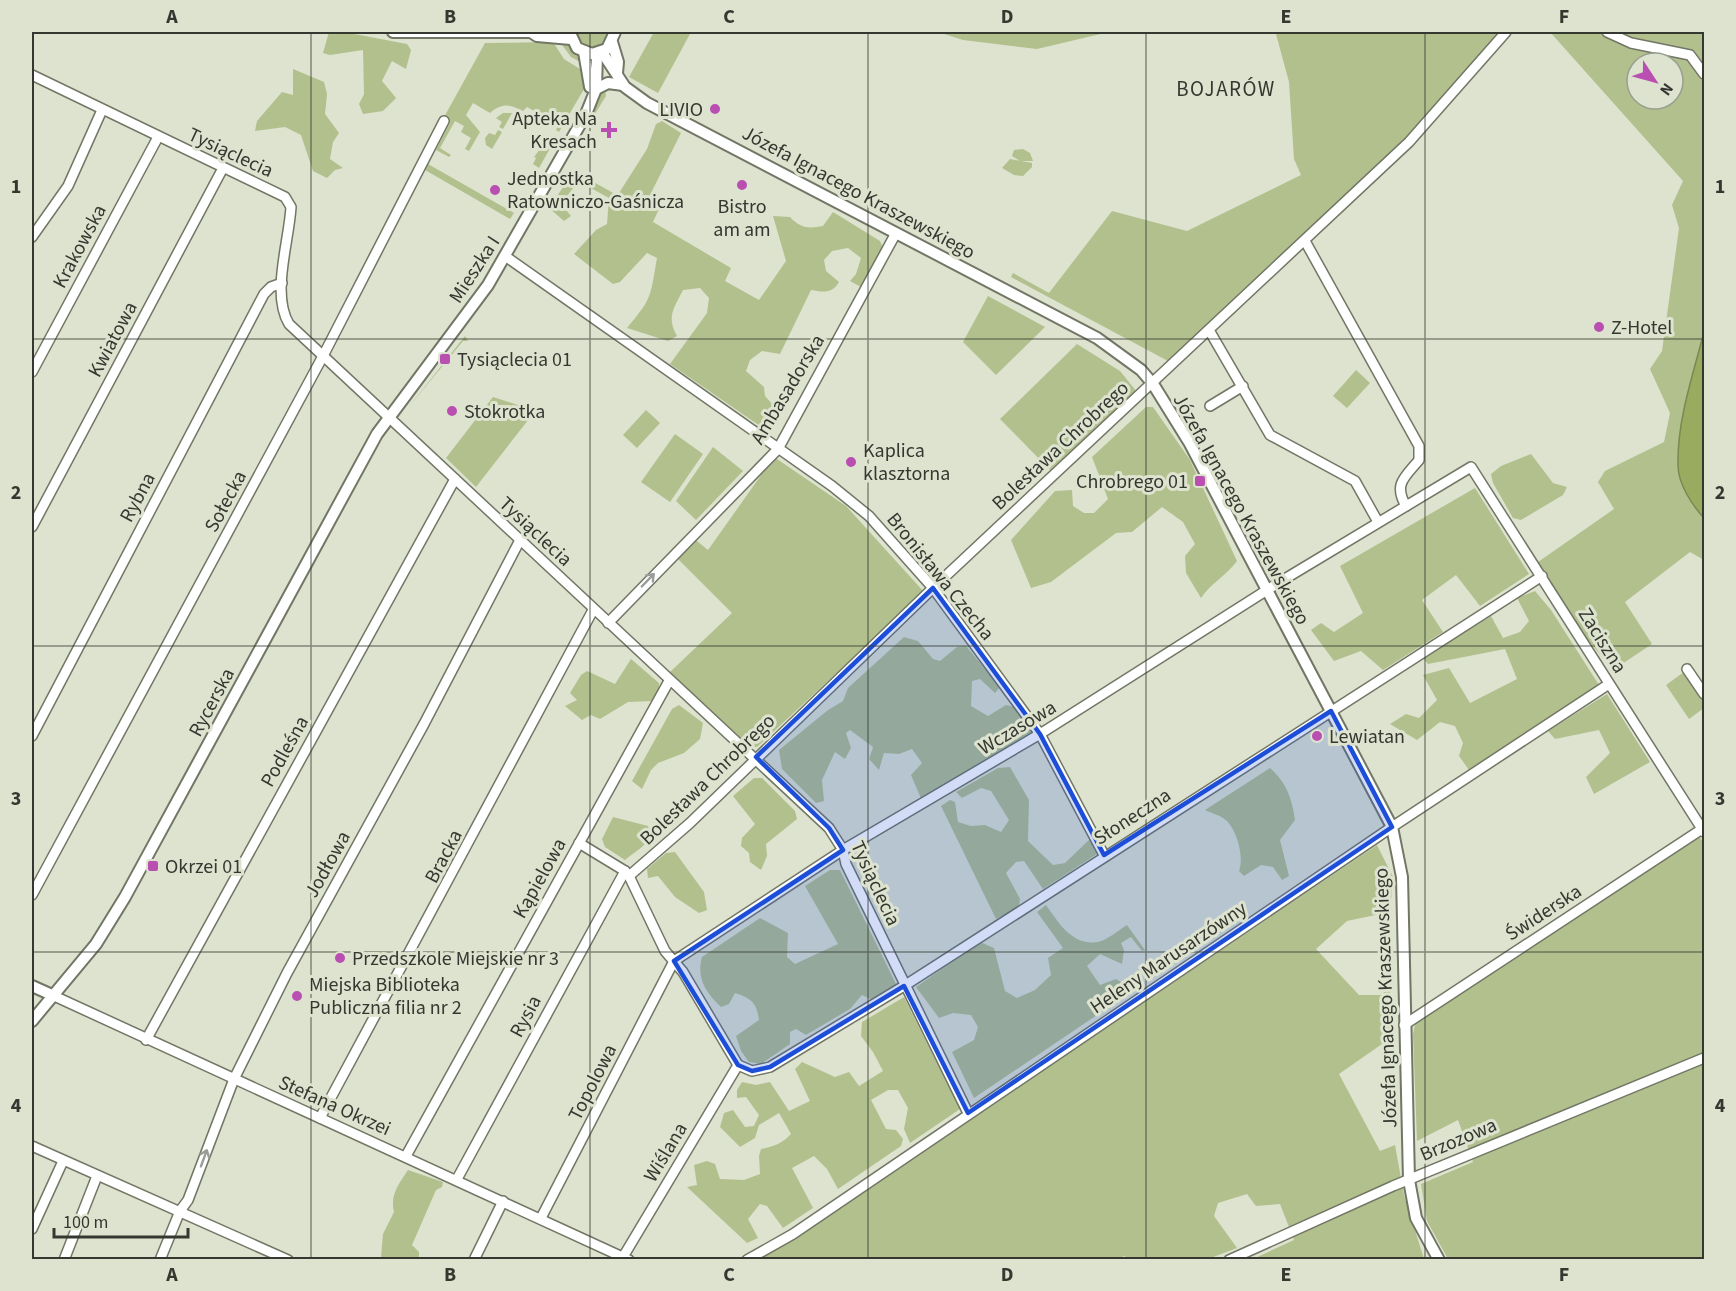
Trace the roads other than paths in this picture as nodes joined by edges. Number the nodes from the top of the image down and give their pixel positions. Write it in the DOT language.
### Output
graph roads {
  1 [pos="393,32"];
  2 [pos="532,32"];
  3 [pos="1506,32"];
  4 [pos="1606,32"];
  5 [pos="571,35"];
  6 [pos="614,37"];
  7 [pos="584,52"];
  8 [pos="600,53"];
  9 [pos="618,73"];
  10 [pos="1704,74"];
  11 [pos="34,76"];
  12 [pos="623,85"];
  13 [pos="32,87"];
  14 [pos="594,94"];
  15 [pos="102,110"];
  16 [pos="444,122"];
  17 [pos="158,137"];
  18 [pos="223,168"];
  19 [pos="896,233"];
  20 [pos="32,237"];
  21 [pos="1305,240"];
  22 [pos="505,256"];
  23 [pos="282,284"];
  24 [pos="1209,330"];
  25 [pos="323,356"];
  26 [pos="32,372"];
  27 [pos="1153,384"];
  28 [pos="1243,387"];
  29 [pos="1210,406"];
  30 [pos="388,417"];
  31 [pos="778,448"];
  32 [pos="1471,467"];
  33 [pos="455,479"];
  34 [pos="1405,504"];
  35 [pos="1377,520"];
  36 [pos="32,527"];
  37 [pos="520,540"];
  38 [pos="1542,576"];
  39 [pos="933,588"];
  40 [pos="1267,590"];
  41 [pos="593,610"];
  42 [pos="608,623"];
  43 [pos="1686,669"];
  44 [pos="669,681"];
  45 [pos="1609,684"];
  46 [pos="1704,694"];
  47 [pos="1331,711"];
  48 [pos="1041,734"];
  49 [pos="32,736"];
  50 [pos="756,758"];
  51 [pos="1392,827"];
  52 [pos="1703,830"];
  53 [pos="579,843"];
  54 [pos="843,850"];
  55 [pos="1104,855"];
  56 [pos="627,874"];
  57 [pos="32,895"];
  58 [pos="674,962"];
  59 [pos="32,986"];
  60 [pos="904,986"];
  61 [pos="52,995"];
  62 [pos="32,1021"];
  63 [pos="1404,1025"];
  64 [pos="146,1040"];
  65 [pos="1704,1058"];
  66 [pos="738,1065"];
  67 [pos="234,1079"];
  68 [pos="968,1113"];
  69 [pos="321,1118"];
  70 [pos="32,1146"];
  71 [pos="406,1156"];
  72 [pos="63,1161"];
  73 [pos="97,1176"];
  74 [pos="457,1179"];
  75 [pos="1409,1180"];
  76 [pos="504,1201"];
  77 [pos="180,1211"];
  78 [pos="541,1218"];
  79 [pos="32,1229"];
  80 [pos="626,1258"];
  81 [pos="64,1260"];
  82 [pos="160,1260"];
  83 [pos="288,1260"];
  84 [pos="474,1260"];
  85 [pos="747,1260"];
  86 [pos="1229,1260"];
  87 [pos="1439,1260"];
  1 -- 2 [label="street"];
  2 -- 5 [label="street"];
  3 -- 21 [label="street, Bolesława Chrobrego"];
  4 -- 10 [label="street"];
  5 -- 7 [label="street"];
  6 -- 8 [label="street"];
  6 -- 9 [label="street"];
  7 -- 8 [label="street"];
  7 -- 14 [label="street, Mieszka I"];
  8 -- 9 [label="street"];
  8 -- 14 [label="street, Mieszka I"];
  9 -- 12 [label="street"];
  11 -- 13 [label="street"];
  11 -- 15 [label="street, Tysiąclecia"];
  12 -- 14 [label="street"];
  12 -- 19 [label="street, Józefa Ignacego Kraszewskiego"];
  14 -- 22 [label="street, Mieszka I"];
  15 -- 17 [label="street, Tysiąclecia"];
  15 -- 20 [label="street"];
  16 -- 25 [label="street, Sołecka"];
  17 -- 18 [label="street, Tysiąclecia"];
  17 -- 26 [label="street, Krakowska"];
  18 -- 23 [label="street, Tysiąclecia"];
  18 -- 36 [label="street, Kwiatowa"];
  19 -- 27 [label="street, Józefa Ignacego Kraszewskiego"];
  19 -- 31 [label="street, Ambasadorska"];
  21 -- 24 [label="street, Bolesława Chrobrego"];
  21 -- 34 [label="street"];
  22 -- 30 [label="street, Mieszka I"];
  22 -- 31 [label="street, Bronisława Czecha"];
  23 -- 25 [label="street, Tysiąclecia"];
  23 -- 49 [label="street, Rybna"];
  24 -- 27 [label="street, Bolesława Chrobrego"];
  24 -- 28 [label="street"];
  25 -- 30 [label="street, Tysiąclecia"];
  25 -- 57 [label="street, Sołecka"];
  27 -- 39 [label="street, Bolesława Chrobrego"];
  27 -- 40 [label="street, Józefa Ignacego Kraszewskiego"];
  28 -- 29 [label="street"];
  28 -- 35 [label="street"];
  30 -- 33 [label="street, Tysiąclecia"];
  30 -- 61 [label="street, Rycerska"];
  31 -- 39 [label="street, Bronisława Czecha"];
  42 -- 31 [label="street, Ambasadorska, one-way"];
  32 -- 34 [label="street, Wczasowa"];
  32 -- 38 [label="street, Zaciszna"];
  33 -- 37 [label="street, Tysiąclecia"];
  33 -- 64 [label="street, Podleśna"];
  34 -- 35 [label="street, Wczasowa"];
  35 -- 40 [label="street, Wczasowa"];
  37 -- 41 [label="street, Tysiąclecia"];
  37 -- 67 [label="street, Jodłowa"];
  38 -- 45 [label="street, Zaciszna"];
  38 -- 47 [label="street, Słoneczna"];
  39 -- 48 [label="street, Bronisława Czecha"];
  39 -- 50 [label="street, Bolesława Chrobrego"];
  40 -- 47 [label="street, Józefa Ignacego Kraszewskiego"];
  40 -- 48 [label="street, Wczasowa"];
  41 -- 42 [label="street, Tysiąclecia"];
  41 -- 69 [label="street, Bracka"];
  42 -- 44 [label="street, Tysiąclecia"];
  43 -- 46 [label="street"];
  44 -- 50 [label="street, Tysiąclecia"];
  44 -- 53 [label="street, Kąpielowa"];
  45 -- 51 [label="street, Heleny Marusarzówny"];
  45 -- 52 [label="street, Zaciszna"];
  47 -- 51 [label="street, Józefa Ignacego Kraszewskiego"];
  47 -- 55 [label="street, Słoneczna"];
  48 -- 54 [label="street, Wczasowa"];
  48 -- 55 [label="street, Bronisława Czecha"];
  50 -- 54 [label="street, Tysiąclecia"];
  50 -- 56 [label="street, Bolesława Chrobrego"];
  51 -- 63 [label="street, Józefa Ignacego Kraszewskiego"];
  51 -- 68 [label="street, Heleny Marusarzówny"];
  52 -- 63 [label="street, Świderska"];
  53 -- 56 [label="street"];
  53 -- 71 [label="street, Kąpielowa"];
  54 -- 58 [label="street, Wczasowa"];
  54 -- 60 [label="street, Tysiąclecia"];
  55 -- 60 [label="street, Słoneczna"];
  56 -- 58 [label="street"];
  56 -- 74 [label="street, Rysia"];
  58 -- 66 [label="street"];
  58 -- 78 [label="street, Topolowa"];
  59 -- 61 [label="street, Stefana Okrzei"];
  60 -- 66 [label="street, Słoneczna"];
  60 -- 68 [label="street, Tysiąclecia"];
  61 -- 62 [label="street, Rycerska"];
  61 -- 64 [label="street, Stefana Okrzei"];
  63 -- 75 [label="street, Józefa Ignacego Kraszewskiego"];
  64 -- 67 [label="street, Stefana Okrzei"];
  65 -- 75 [label="street, Brzozowa"];
  66 -- 80 [label="street, Wiślana"];
  67 -- 69 [label="street, Stefana Okrzei"];
  77 -- 67 [label="street, Jodłowa, one-way"];
  68 -- 85 [label="street, Heleny Marusarzówny"];
  69 -- 71 [label="street, Stefana Okrzei"];
  70 -- 72 [label="street"];
  71 -- 74 [label="street, Stefana Okrzei"];
  72 -- 73 [label="street"];
  72 -- 79 [label="street"];
  73 -- 77 [label="street"];
  73 -- 81 [label="street"];
  74 -- 76 [label="street, Stefana Okrzei"];
  75 -- 86 [label="street, Brzozowa"];
  75 -- 87 [label="street, Józefa Ignacego Kraszewskiego"];
  76 -- 78 [label="street, Stefana Okrzei"];
  76 -- 84 [label="street"];
  77 -- 82 [label="street, Jodłowa"];
  77 -- 83 [label="street"];
  78 -- 80 [label="street, Stefana Okrzei"];
}
